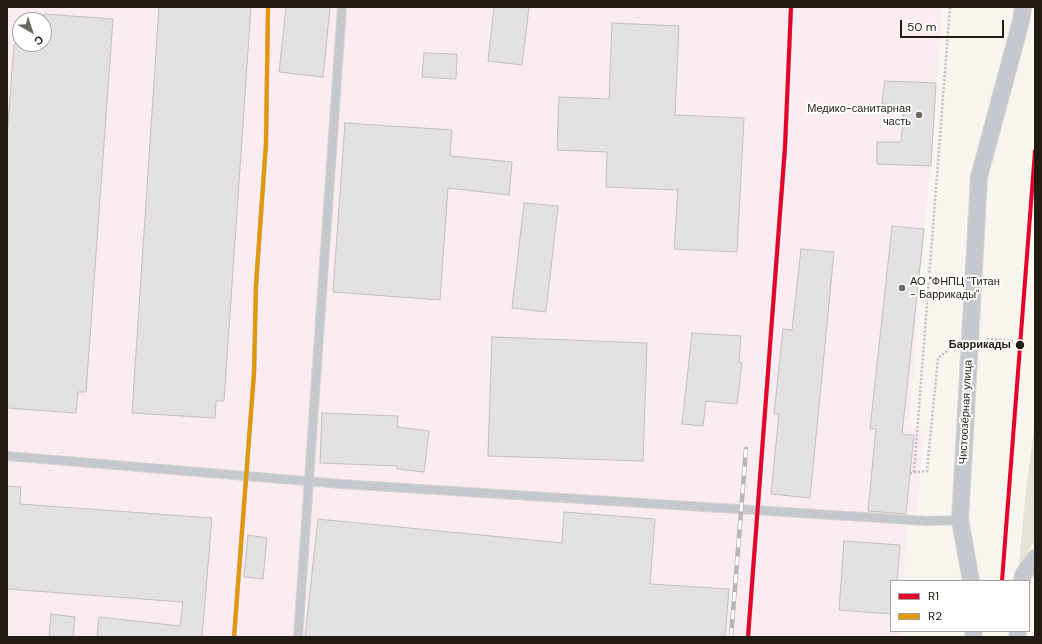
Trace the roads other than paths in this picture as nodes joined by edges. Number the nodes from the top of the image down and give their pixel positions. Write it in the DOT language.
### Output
graph roads {
  1 [pos="342,7"];
  2 [pos="1023,7"];
  3 [pos="7,456"];
  4 [pos="309,481"];
  5 [pos="960,520"];
  6 [pos="1035,558"];
  7 [pos="971,580"];
  8 [pos="1022,580"];
  9 [pos="298,637"];
  1 -- 4 [label="lane"];
  2 -- 5 [label="street, Чистоозёрная улица"];
  3 -- 4 [label="lane"];
  4 -- 5 [label="lane"];
  4 -- 9 [label="lane"];
  5 -- 7 [label="street, Чистоозёрная улица"];
  6 -- 8 [label="street"];
}
